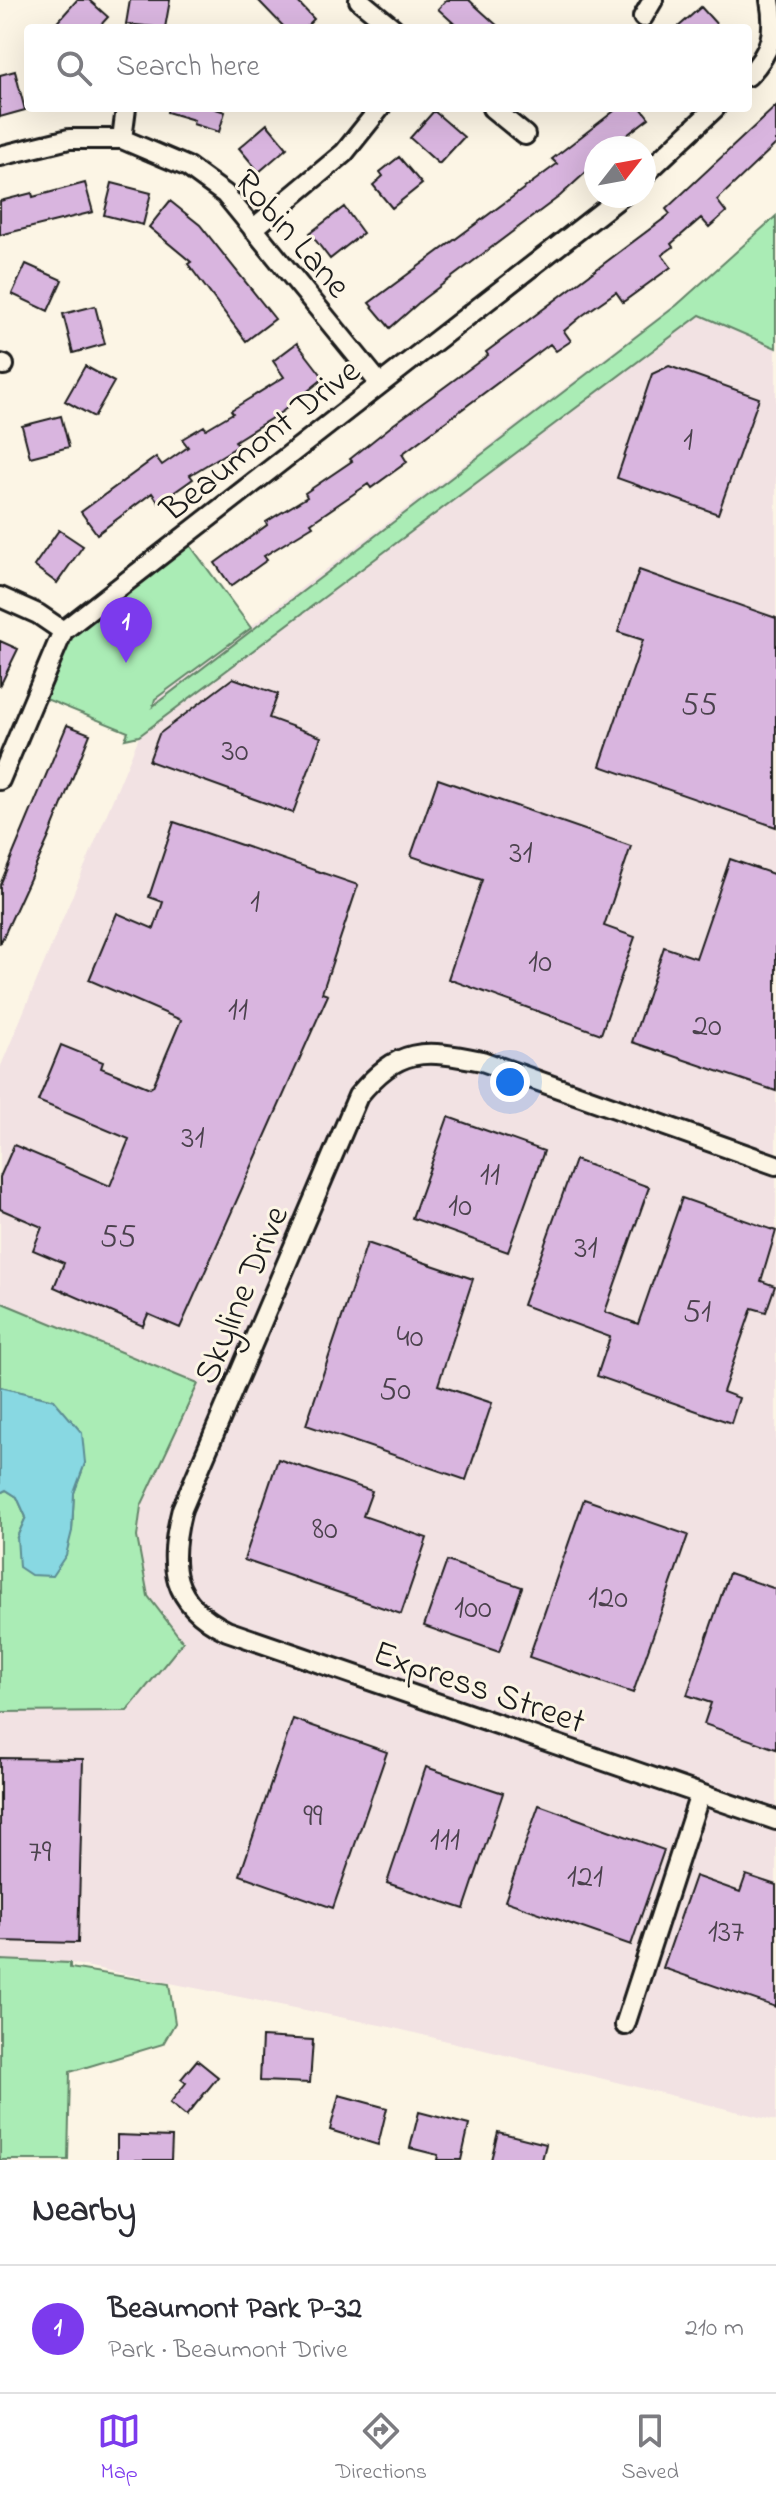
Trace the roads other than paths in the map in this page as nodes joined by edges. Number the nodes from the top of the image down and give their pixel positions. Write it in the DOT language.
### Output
graph roads {
  1 [pos="359,0"];
  2 [pos="770,0"];
  3 [pos="388,24"];
  4 [pos="752,71"];
  5 [pos="125,112"];
  6 [pos="377,112"];
  7 [pos="497,112"];
  8 [pos="711,112"];
  9 [pos="525,135"];
  10 [pos="122,139"];
  11 [pos="0,156"];
  12 [pos="656,164"];
  13 [pos="607,208"];
  14 [pos="253,229"];
  15 [pos="380,384"];
  16 [pos="0,597"];
  17 [pos="63,631"];
  18 [pos="0,780"];
  19 [pos="776,1165"];
  20 [pos="179,1588"];
  21 [pos="700,1794"];
  22 [pos="776,1820"];
  23 [pos="625,2025"];
  1 -- 3 [label="street"];
  2 -- 4 [label="street"];
  5 -- 10 [label="street"];
  6 -- 14 [label="street"];
  7 -- 9 [label="street"];
  8 -- 12 [label="street"];
  10 -- 11 [label="street, Robin Lane"];
  10 -- 14 [label="street, Robin Lane"];
  13 -- 15 [label="street, Beaumont Drive"];
  14 -- 15 [label="street, Robin Lane"];
  15 -- 17 [label="street, Beaumont Drive"];
  16 -- 17 [label="street"];
  17 -- 18 [label="street, Beaumont Drive"];
  19 -- 20 [label="street, Skyline Drive"];
  20 -- 21 [label="street, Express Street"];
  21 -- 22 [label="street, Express Street"];
  21 -- 23 [label="street"];
}
